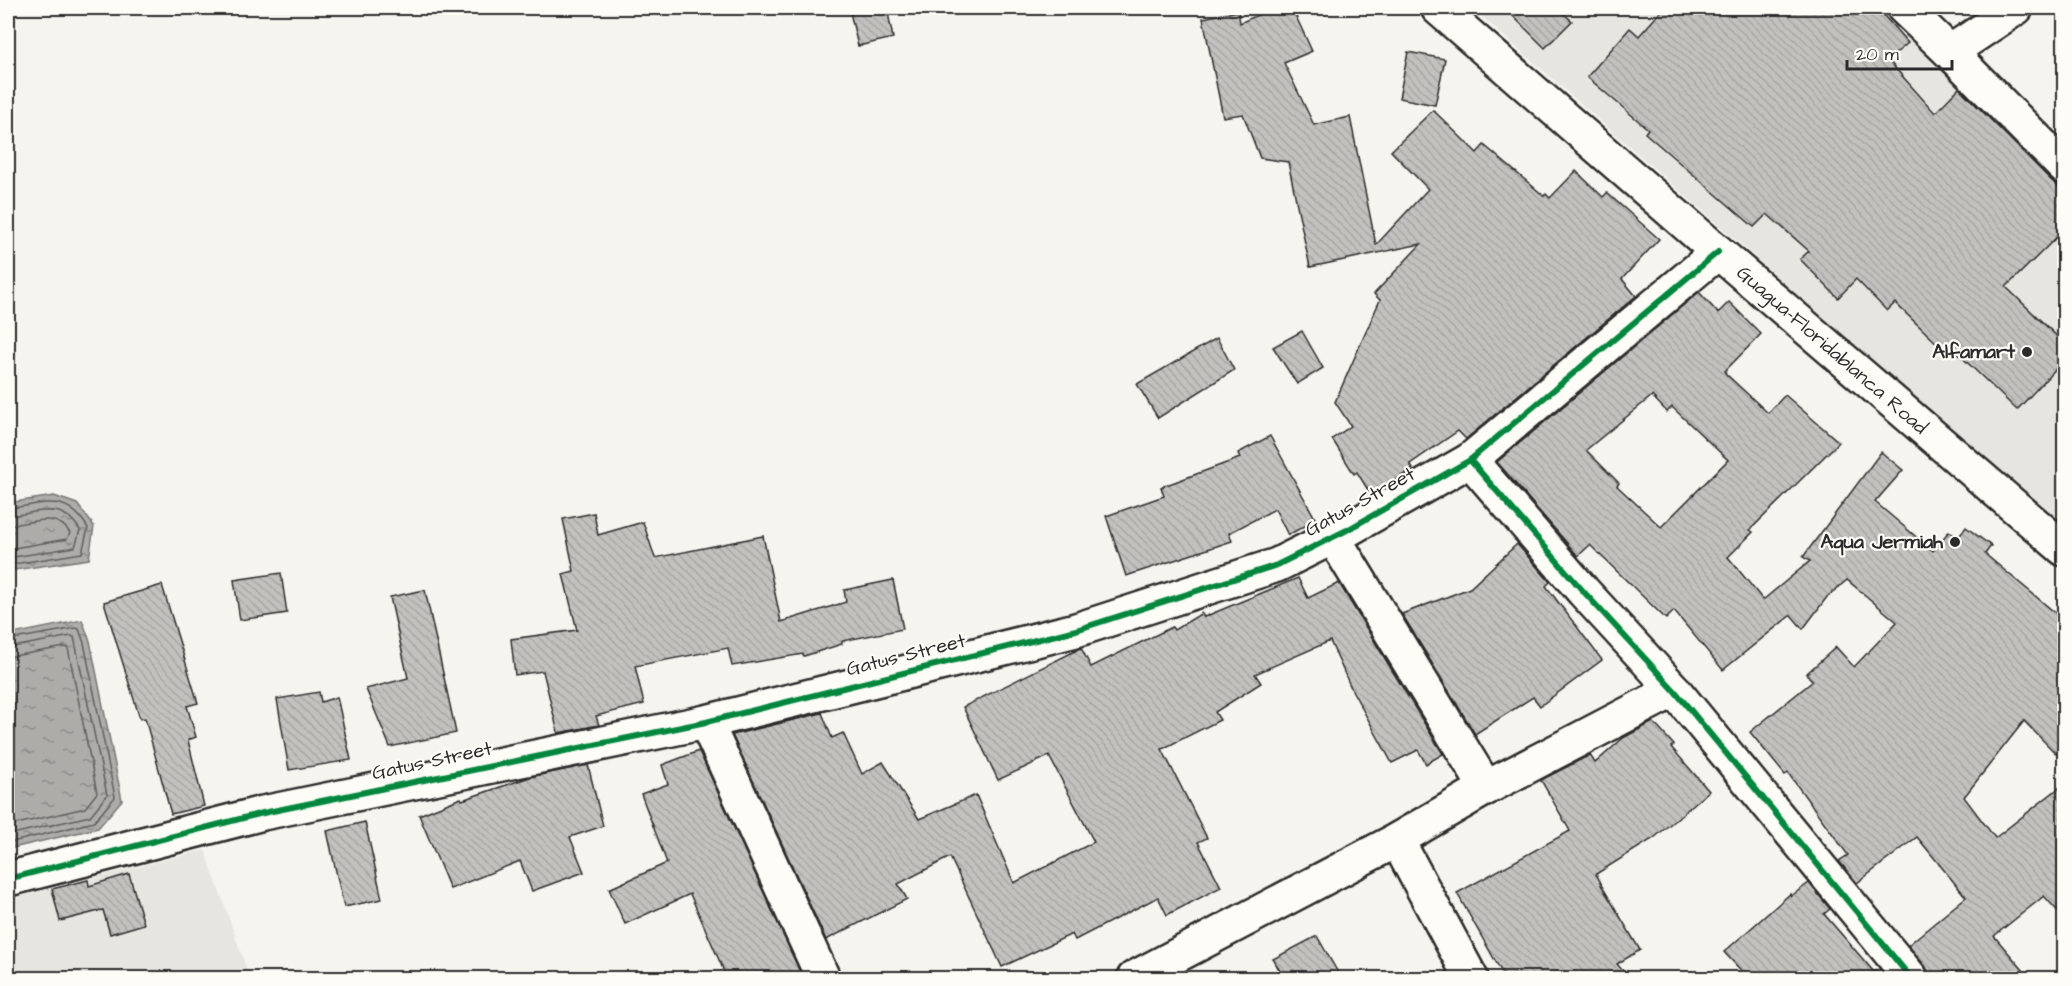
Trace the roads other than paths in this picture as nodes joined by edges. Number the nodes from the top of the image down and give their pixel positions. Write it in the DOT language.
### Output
graph roads {
  1 [pos="1438,8"];
  2 [pos="1904,8"];
  3 [pos="2016,8"];
  4 [pos="1950,52"];
  5 [pos="2064,167"];
  6 [pos="1718,252"];
  7 [pos="1470,460"];
  8 [pos="1333,537"];
  9 [pos="2064,549"];
  10 [pos="1674,690"];
  11 [pos="706,722"];
  12 [pos="1486,788"];
  13 [pos="1396,840"];
  14 [pos="8,879"];
  15 [pos="824,978"];
  16 [pos="1134,978"];
  17 [pos="1471,978"];
  18 [pos="1911,978"];
  1 -- 6 [label="street, Guagua-Floridablanca Road"];
  2 -- 4 [label="street"];
  3 -- 4 [label="street"];
  4 -- 5 [label="street"];
  6 -- 7 [label="street, Gatus Street"];
  6 -- 9 [label="street, Guagua-Floridablanca Road"];
  7 -- 8 [label="street, Gatus Street"];
  7 -- 10 [label="street"];
  8 -- 11 [label="street, Gatus Street"];
  8 -- 12 [label="street"];
  10 -- 12 [label="street"];
  10 -- 18 [label="street"];
  11 -- 14 [label="street, Gatus Street"];
  11 -- 15 [label="street"];
  12 -- 13 [label="street"];
  13 -- 16 [label="street"];
  13 -- 17 [label="street"];
}
